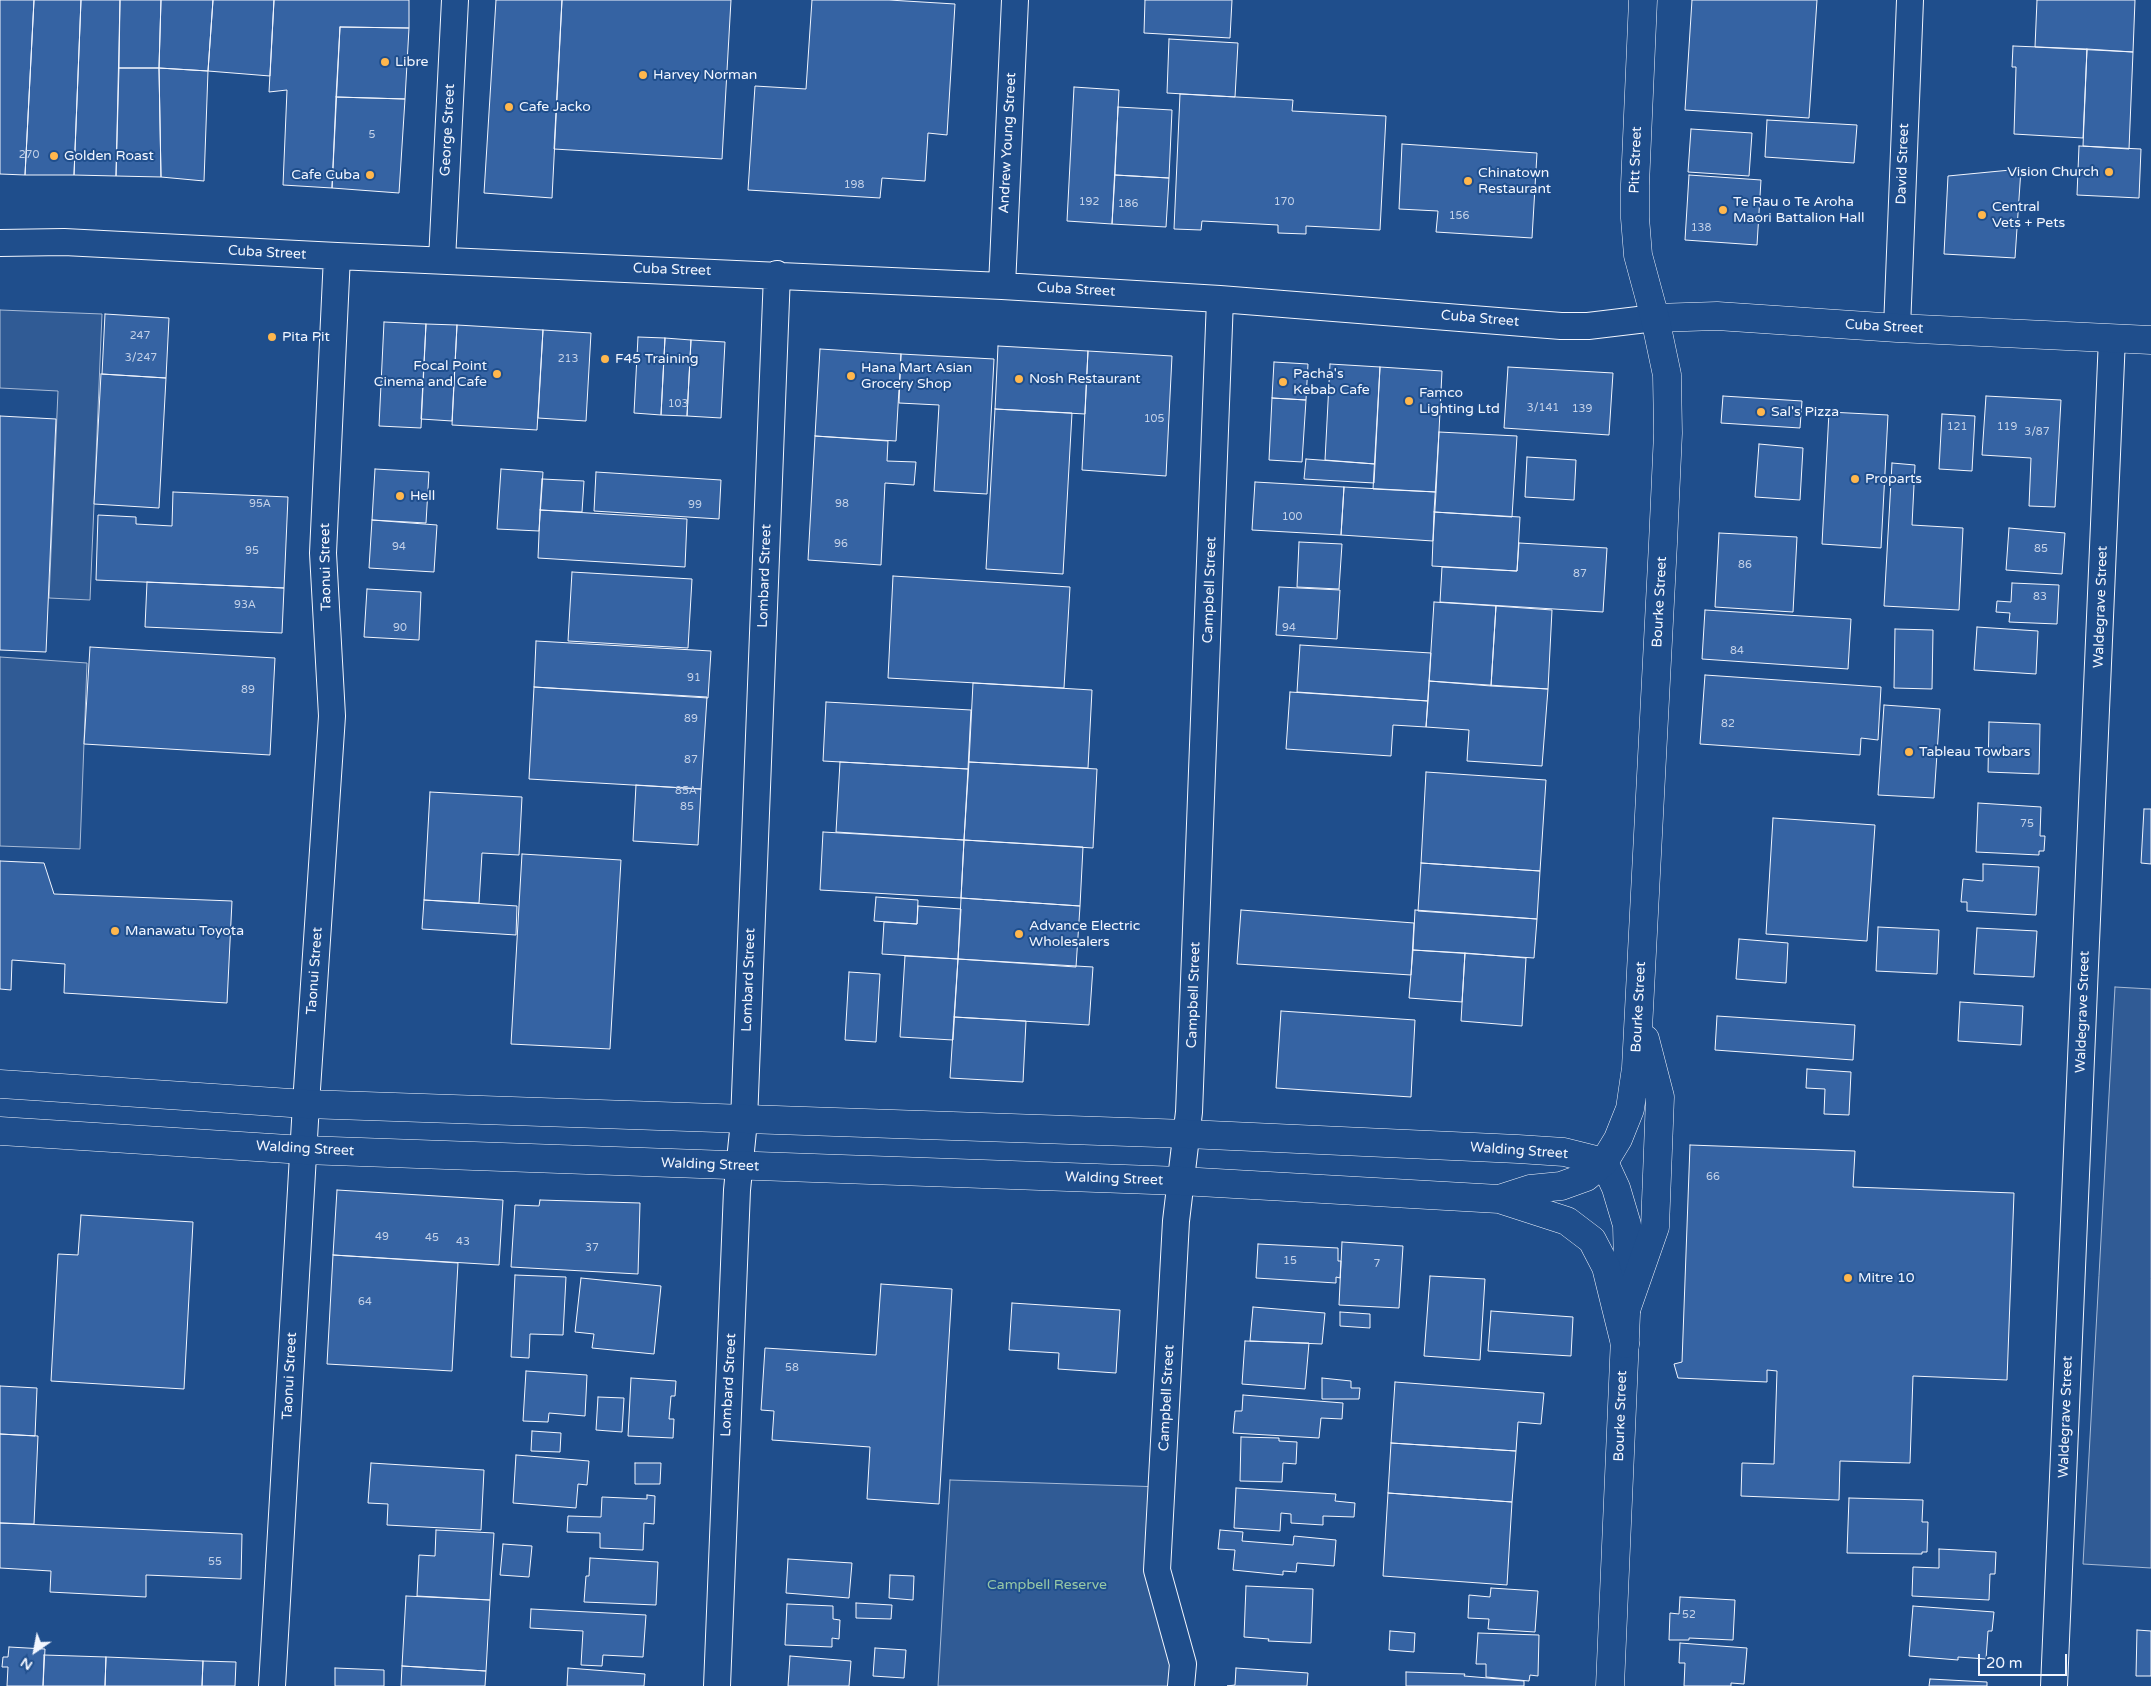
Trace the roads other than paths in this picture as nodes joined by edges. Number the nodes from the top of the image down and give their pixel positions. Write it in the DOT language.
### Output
graph roads {
  1 [pos="455,0"];
  2 [pos="1015,0"];
  3 [pos="1643,0"];
  4 [pos="1910,0"];
  5 [pos="0,244"];
  6 [pos="337,256"];
  7 [pos="442,260"];
  8 [pos="777,274"];
  9 [pos="1002,286"];
  10 [pos="1220,299"];
  11 [pos="1655,318"];
  12 [pos="1897,328"];
  13 [pos="2112,338"];
  14 [pos="2151,340"];
  15 [pos="1638,1016"];
  16 [pos="0,1084"];
  17 [pos="306,1104"];
  18 [pos="744,1121"];
  19 [pos="0,1131"];
  20 [pos="1188,1134"];
  21 [pos="304,1150"];
  22 [pos="1604,1162"];
  23 [pos="740,1166"];
  24 [pos="1181,1181"];
  25 [pos="1499,1199"];
  26 [pos="1626,1310"];
  27 [pos="1624,1344"];
  28 [pos="272,1686"];
  29 [pos="717,1686"];
  30 [pos="1181,1686"];
  31 [pos="1610,1686"];
  32 [pos="2054,1686"];
  1 -- 7 [label="street, George Street"];
  2 -- 9 [label="street, Andrew Young Street"];
  3 -- 11 [label="main road, Pitt Street"];
  4 -- 12 [label="street, David Street"];
  5 -- 6 [label="street, Cuba Street"];
  6 -- 7 [label="street, Cuba Street"];
  6 -- 17 [label="street, Taonui Street"];
  7 -- 8 [label="street, Cuba Street"];
  8 -- 9 [label="street, Cuba Street"];
  8 -- 18 [label="street, Lombard Street"];
  9 -- 10 [label="street, Cuba Street"];
  10 -- 11 [label="street, Cuba Street"];
  10 -- 20 [label="street, Campbell Street"];
  11 -- 12 [label="main road, Cuba Street"];
  11 -- 15 [label="main road, Bourke Street"];
  12 -- 13 [label="main road, Cuba Street"];
  13 -- 14 [label="main road, Cuba Street"];
  13 -- 32 [label="street, Waldegrave Street"];
  15 -- 22 [label="main road, Bourke Street"];
  15 -- 26 [label="main road"];
  16 -- 17 [label="main road, Walding Street"];
  17 -- 18 [label="main road, Walding Street"];
  17 -- 21 [label="street, Taonui Street"];
  18 -- 20 [label="main road, Walding Street"];
  18 -- 23 [label="street, Lombard Street"];
  19 -- 21 [label="main road, Walding Street"];
  20 -- 22 [label="main road, Walding Street"];
  20 -- 24 [label="street, Campbell Street"];
  21 -- 23 [label="main road, Walding Street"];
  21 -- 28 [label="street, Taonui Street"];
  22 -- 25 [label="main road, Walding Street"];
  22 -- 26 [label="main road, Bourke Street"];
  23 -- 24 [label="main road, Walding Street"];
  23 -- 29 [label="street, Lombard Street"];
  24 -- 25 [label="main road, Walding Street"];
  24 -- 30 [label="street, Campbell Street"];
  25 -- 27 [label="main road"];
  26 -- 27 [label="main road, Bourke Street"];
  27 -- 31 [label="main road, Bourke Street"];
}
